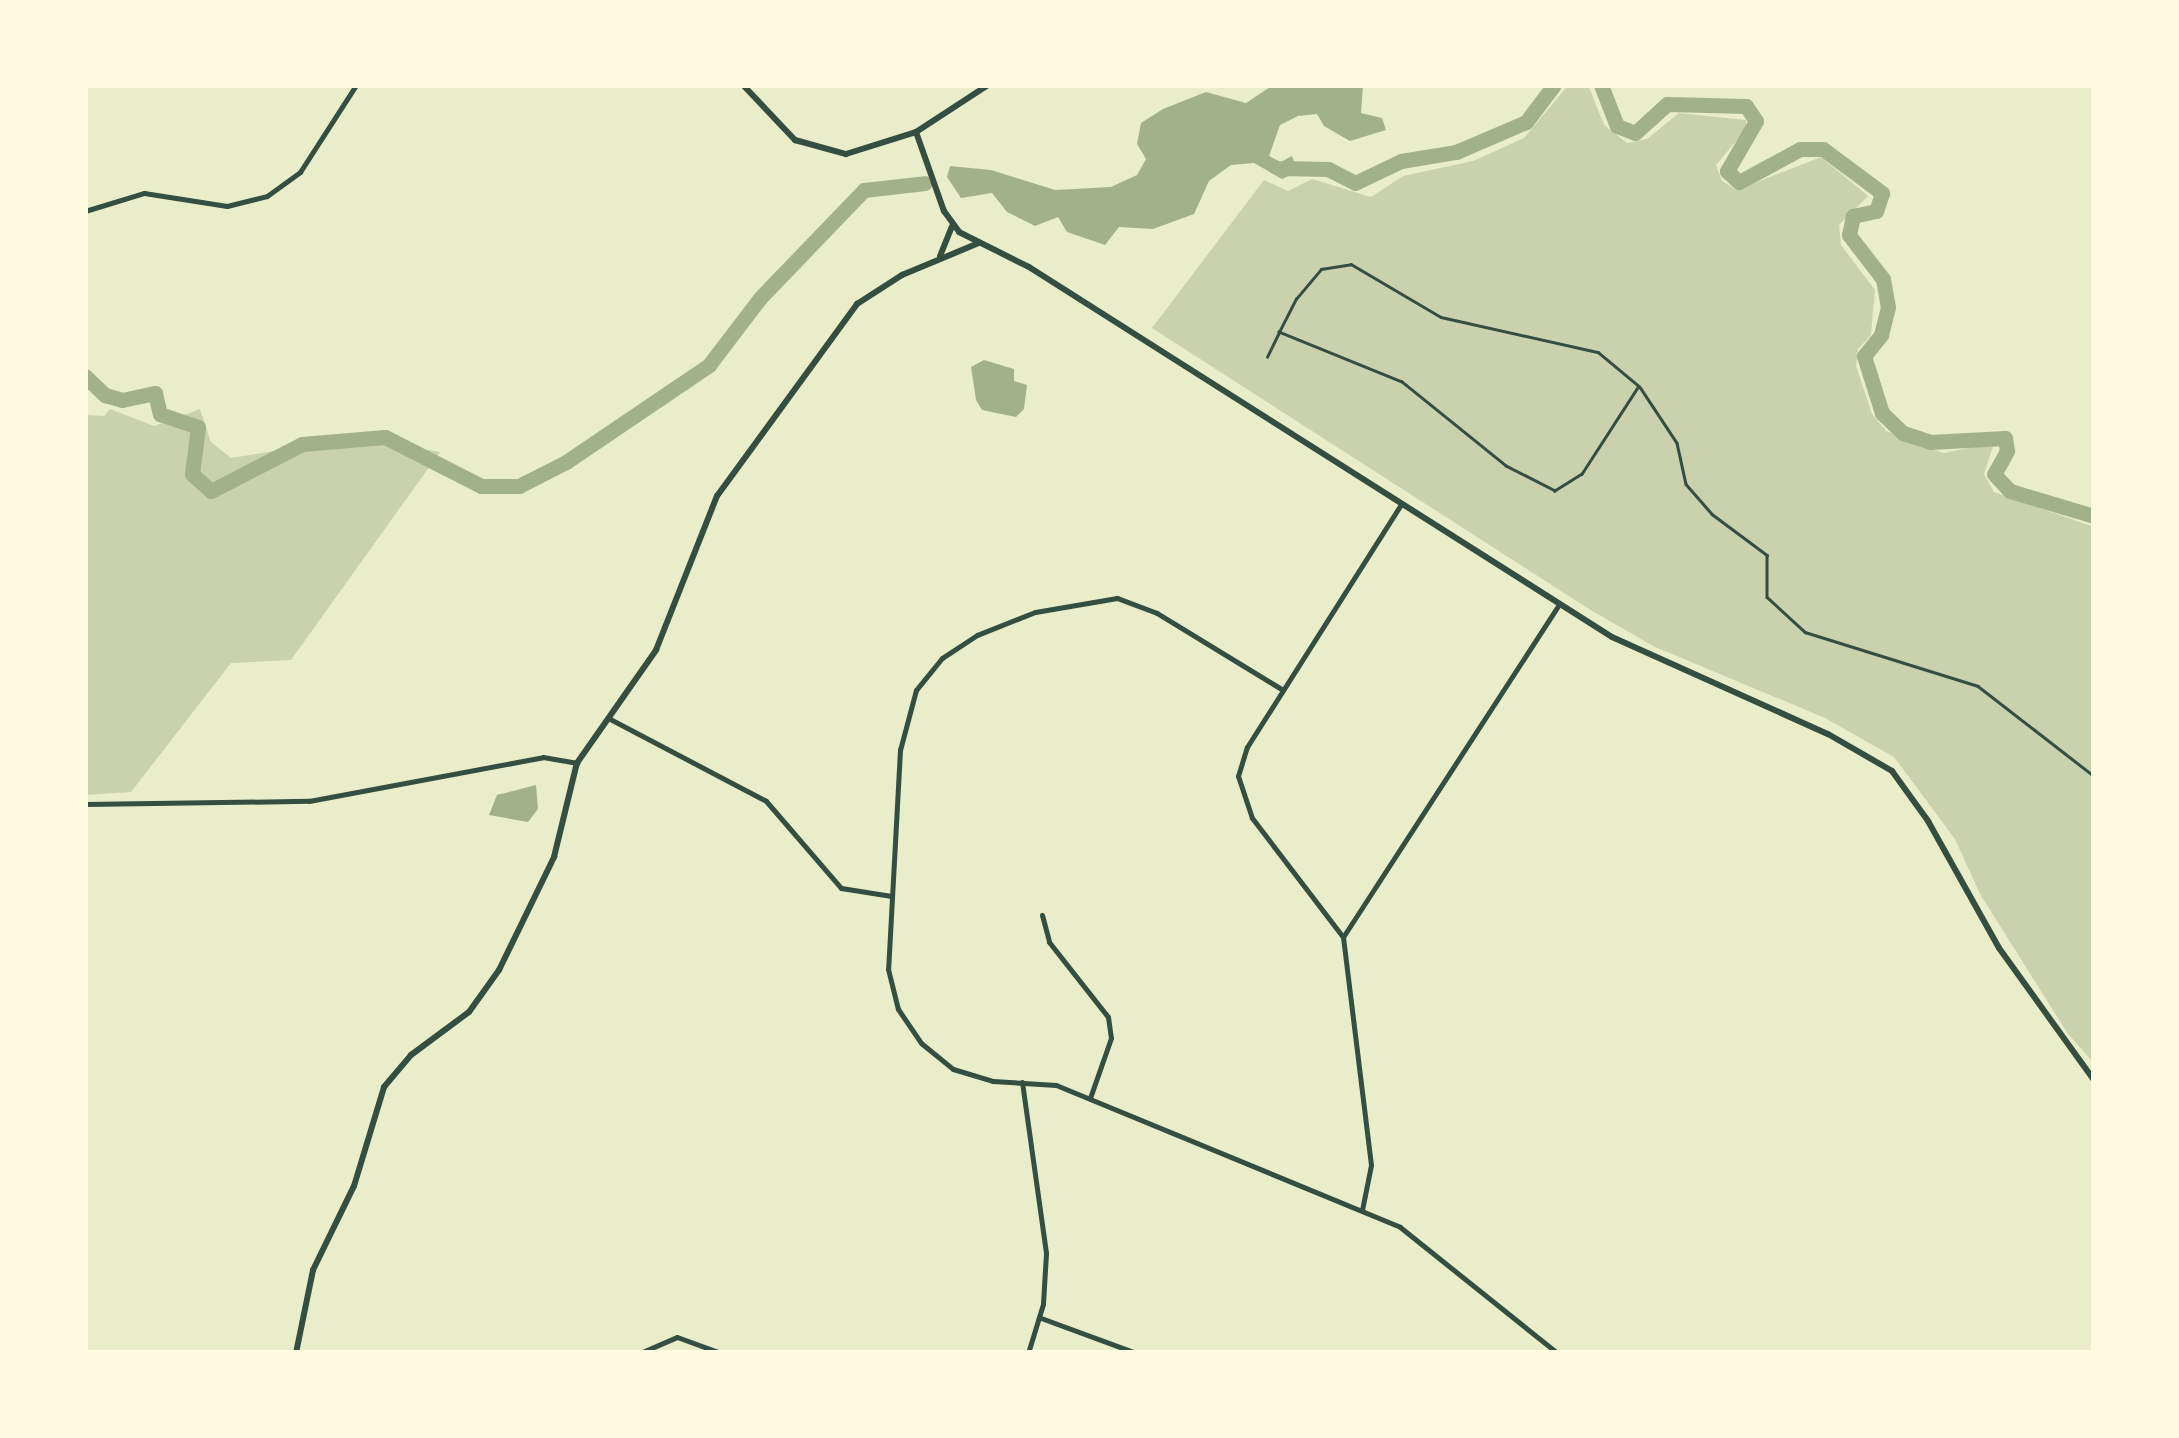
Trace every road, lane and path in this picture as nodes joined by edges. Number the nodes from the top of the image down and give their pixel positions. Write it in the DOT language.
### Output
graph roads {
  1 [pos="356,85"];
  2 [pos="743,85"];
  3 [pos="988,85"];
  4 [pos="916,132"];
  5 [pos="85,211"];
  6 [pos="952,226"];
  7 [pos="979,242"];
  8 [pos="940,256"];
  9 [pos="1279,332"];
  10 [pos="1268,356"];
  11 [pos="1639,386"];
  12 [pos="2094,406"];
  13 [pos="2094,421"];
  14 [pos="1401,504"];
  15 [pos="1559,605"];
  16 [pos="1283,690"];
  17 [pos="610,719"];
  18 [pos="577,763"];
  19 [pos="2094,776"];
  20 [pos="85,804"];
  21 [pos="891,896"];
  22 [pos="1042,916"];
  23 [pos="1343,937"];
  24 [pos="2094,1080"];
  25 [pos="1022,1082"];
  26 [pos="1090,1098"];
  27 [pos="1362,1210"];
  28 [pos="1041,1318"];
  29 [pos="296,1353"];
  30 [pos="640,1353"];
  31 [pos="721,1353"];
  32 [pos="1028,1353"];
  33 [pos="1136,1353"];
  34 [pos="1558,1353"];
  1 -- 5 [label="street"];
  2 -- 4 [label="street"];
  3 -- 4 [label="street"];
  4 -- 6 [label="street"];
  6 -- 7 [label="street"];
  6 -- 8 [label="street"];
  7 -- 8 [label="street"];
  7 -- 14 [label="street"];
  8 -- 17 [label="street"];
  9 -- 10 [label="path"];
  9 -- 11 [label="path"];
  9 -- 11 [label="path"];
  11 -- 19 [label="path"];
  12 -- 13 [label="street"];
  14 -- 15 [label="street"];
  14 -- 16 [label="street"];
  15 -- 23 [label="street"];
  15 -- 24 [label="street"];
  16 -- 21 [label="street"];
  16 -- 23 [label="street"];
  17 -- 18 [label="street"];
  17 -- 21 [label="street"];
  18 -- 20 [label="street"];
  18 -- 29 [label="street"];
  21 -- 25 [label="street"];
  22 -- 26 [label="street"];
  23 -- 27 [label="street"];
  25 -- 26 [label="street"];
  25 -- 28 [label="street"];
  26 -- 27 [label="street"];
  27 -- 34 [label="street"];
  28 -- 32 [label="street"];
  28 -- 33 [label="street"];
  30 -- 31 [label="street"];
}
